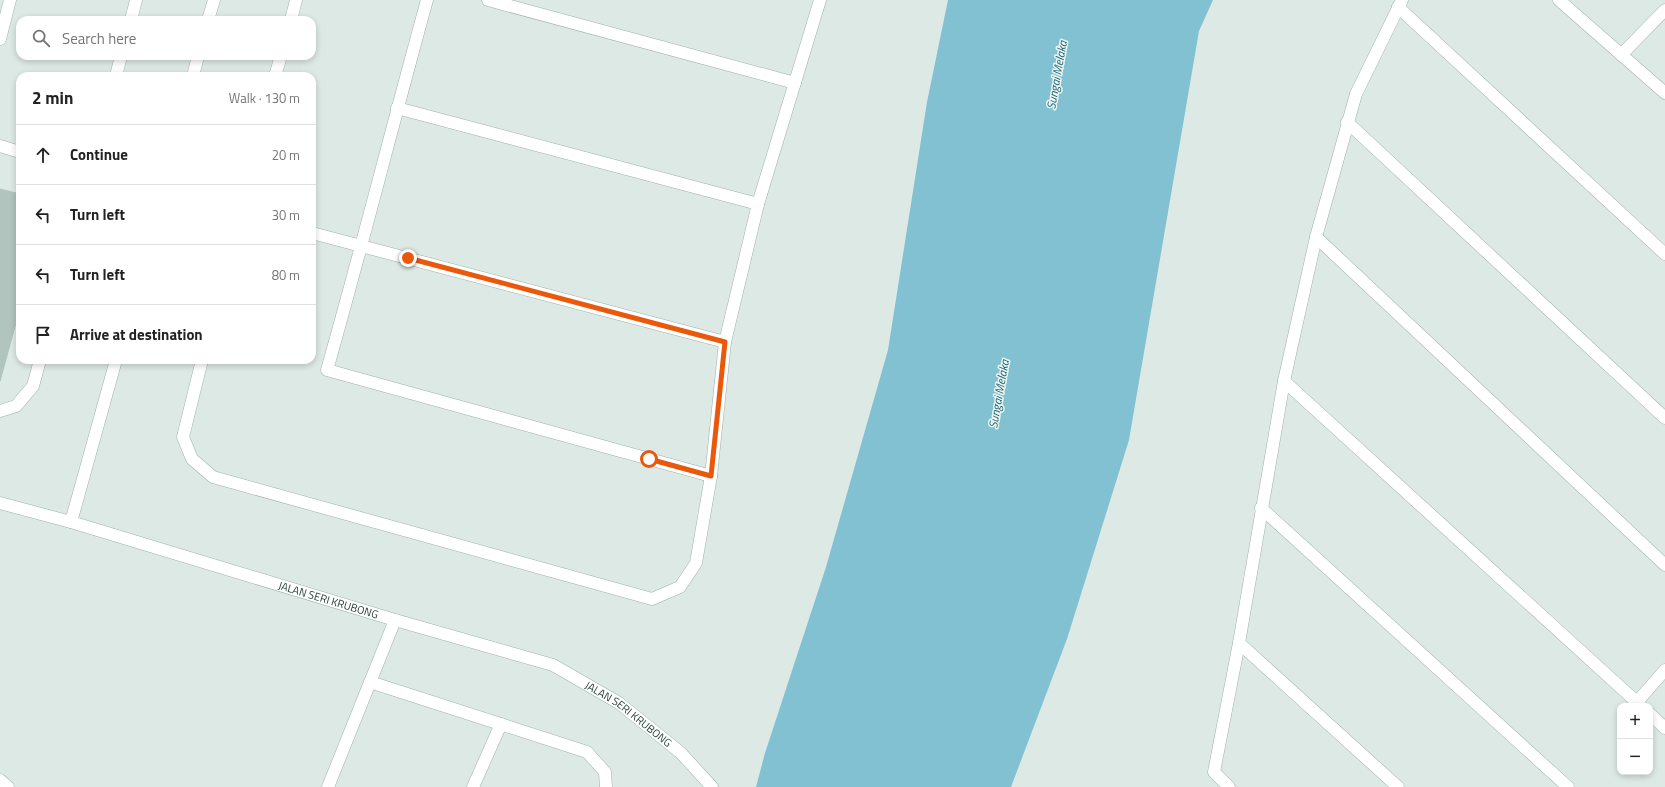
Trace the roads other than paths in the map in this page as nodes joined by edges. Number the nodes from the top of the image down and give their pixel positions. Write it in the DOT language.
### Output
graph roads {
  1 [pos="10,0"];
  2 [pos="136,0"];
  3 [pos="214,0"];
  4 [pos="296,0"];
  5 [pos="427,0"];
  6 [pos="488,0"];
  7 [pos="820,0"];
  8 [pos="1559,0"];
  9 [pos="1400,4"];
  10 [pos="1665,10"];
  11 [pos="3,16"];
  12 [pos="132,16"];
  13 [pos="209,16"];
  14 [pos="292,16"];
  15 [pos="0,39"];
  16 [pos="1621,55"];
  17 [pos="120,60"];
  18 [pos="197,60"];
  19 [pos="280,60"];
  20 [pos="117,72"];
  21 [pos="194,72"];
  22 [pos="276,72"];
  23 [pos="795,83"];
  24 [pos="1665,93"];
  25 [pos="397,108"];
  26 [pos="1347,122"];
  27 [pos="0,146"];
  28 [pos="16,151"];
  29 [pos="758,204"];
  30 [pos="316,234"];
  31 [pos="1316,237"];
  32 [pos="362,245"];
  33 [pos="1665,254"];
  34 [pos="725,342"];
  35 [pos="39,364"];
  36 [pos="115,364"];
  37 [pos="201,364"];
  38 [pos="1284,381"];
  39 [pos="0,411"];
  40 [pos="1665,418"];
  41 [pos="711,476"];
  42 [pos="0,503"];
  43 [pos="1261,508"];
  44 [pos="72,522"];
  45 [pos="1665,565"];
  46 [pos="395,620"];
  47 [pos="1239,643"];
  48 [pos="1665,670"];
  49 [pos="370,682"];
  50 [pos="1638,703"];
  51 [pos="1640,703"];
  52 [pos="1653,717"];
  53 [pos="500,724"];
  54 [pos="1665,728"];
  55 [pos="0,780"];
  56 [pos="711,786"];
  57 [pos="8,787"];
  58 [pos="328,787"];
  59 [pos="473,787"];
  60 [pos="606,787"];
  61 [pos="1229,787"];
  62 [pos="1398,787"];
  63 [pos="1568,787"];
  1 -- 11 [label="street"];
  2 -- 12 [label="street"];
  3 -- 13 [label="street"];
  4 -- 14 [label="street"];
  5 -- 25 [label="street"];
  6 -- 23 [label="street"];
  7 -- 23 [label="street"];
  8 -- 16 [label="street"];
  9 -- 26 [label="street"];
  9 -- 33 [label="street"];
  10 -- 16 [label="street"];
  11 -- 15 [label="street"];
  16 -- 24 [label="street"];
  17 -- 20 [label="street"];
  18 -- 21 [label="street"];
  19 -- 22 [label="street"];
  23 -- 29 [label="street"];
  25 -- 29 [label="street"];
  25 -- 32 [label="street"];
  26 -- 31 [label="street"];
  26 -- 40 [label="street"];
  27 -- 28 [label="street"];
  29 -- 34 [label="street"];
  30 -- 32 [label="street"];
  31 -- 38 [label="street"];
  31 -- 45 [label="street"];
  32 -- 34 [label="street"];
  32 -- 41 [label="street"];
  34 -- 41 [label="street"];
  35 -- 39 [label="street"];
  36 -- 44 [label="street"];
  37 -- 41 [label="street"];
  38 -- 43 [label="street"];
  38 -- 50 [label="street"];
  42 -- 44 [label="street, JALAN SERI KRUBONG"];
  43 -- 47 [label="street"];
  43 -- 63 [label="street"];
  44 -- 46 [label="street, JALAN SERI KRUBONG"];
  46 -- 49 [label="street"];
  46 -- 56 [label="street, JALAN SERI KRUBONG"];
  47 -- 61 [label="street"];
  47 -- 62 [label="street"];
  48 -- 51 [label="street"];
  49 -- 53 [label="street"];
  49 -- 58 [label="street"];
  52 -- 54 [label="street"];
  53 -- 59 [label="street"];
  53 -- 60 [label="street"];
  55 -- 57 [label="street"];
}
